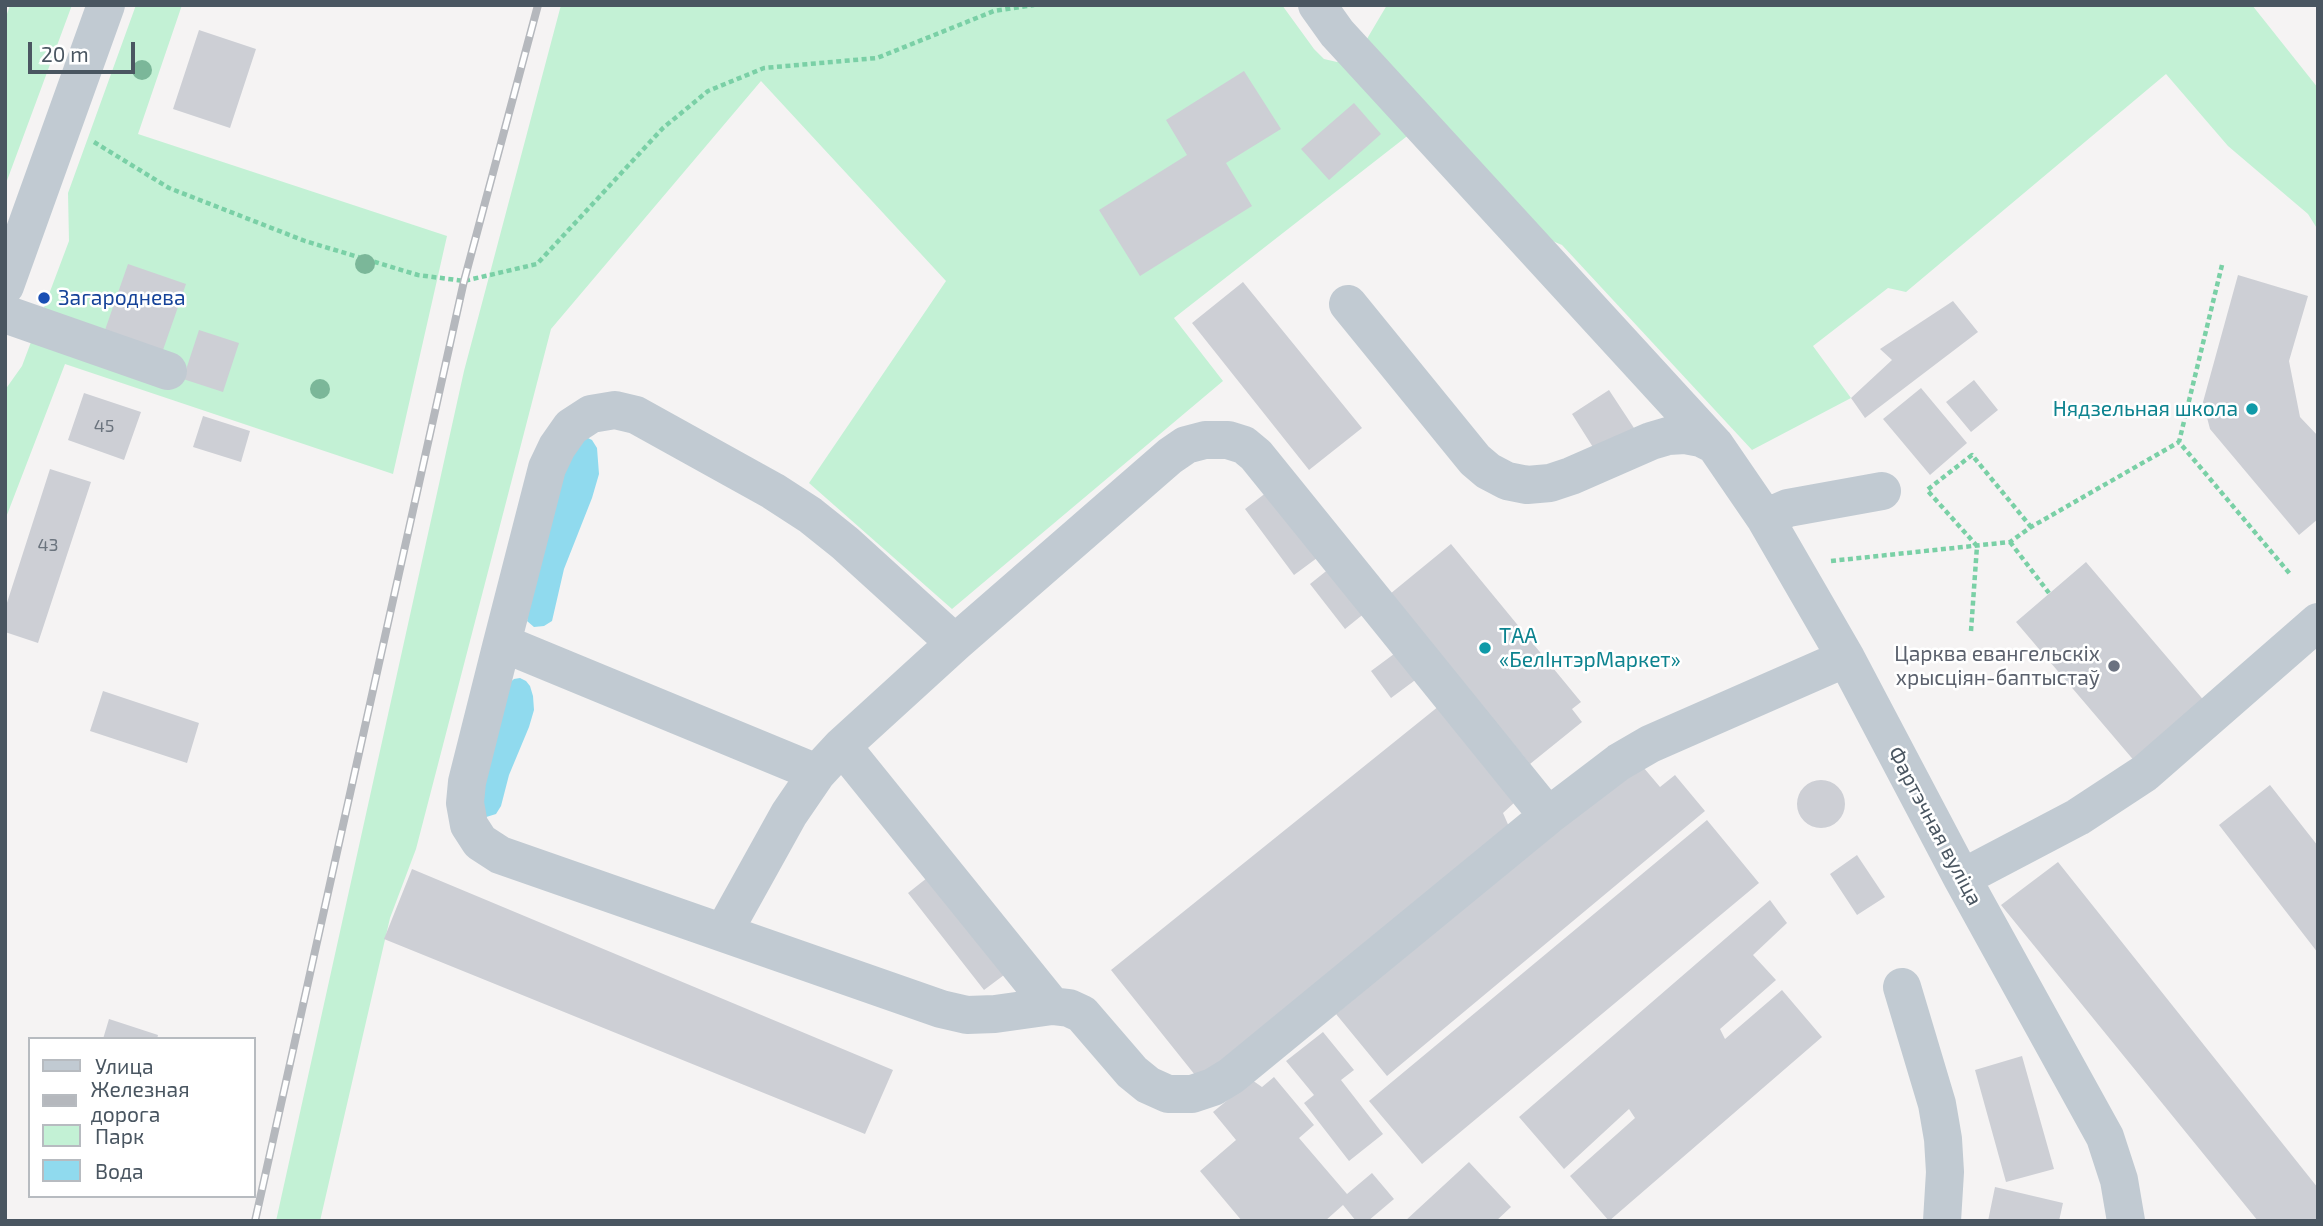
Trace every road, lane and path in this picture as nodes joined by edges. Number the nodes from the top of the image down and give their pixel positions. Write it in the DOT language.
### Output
graph roads {
  1 [pos="106,5"];
  2 [pos="1034,5"];
  3 [pos="1317,5"];
  4 [pos="64,123"];
  5 [pos="2222,265"];
  6 [pos="5,286"];
  7 [pos="1348,304"];
  8 [pos="5,314"];
  9 [pos="168,371"];
  10 [pos="2179,442"];
  11 [pos="1716,445"];
  12 [pos="1882,491"];
  13 [pos="1765,517"];
  14 [pos="2031,527"];
  15 [pos="2010,542"];
  16 [pos="1977,546"];
  17 [pos="1795,569"];
  18 [pos="2290,574"];
  19 [pos="2049,593"];
  20 [pos="2318,622"];
  21 [pos="1971,631"];
  22 [pos="502,643"];
  23 [pos="955,643"];
  24 [pos="1846,658"];
  25 [pos="842,746"];
  26 [pos="817,773"];
  27 [pos="1548,816"];
  28 [pos="1962,878"];
  29 [pos="724,932"];
  30 [pos="1902,987"];
  31 [pos="1052,1006"];
  32 [pos="1941,1221"];
  33 [pos="2126,1221"];
  1 -- 4 [label="street"];
  2 -- 4 [label="path"];
  3 -- 11 [label="street, Фартэчная вуліца"];
  4 -- 6 [label="street"];
  5 -- 10 [label="path"];
  7 -- 11 [label="street"];
  8 -- 9 [label="street"];
  10 -- 14 [label="path"];
  10 -- 18 [label="path"];
  11 -- 13 [label="street, Фартэчная вуліца"];
  12 -- 13 [label="street"];
  13 -- 17 [label="street, Фартэчная вуліца"];
  14 -- 15 [label="path"];
  14 -- 16 [label="path"];
  15 -- 16 [label="path"];
  15 -- 19 [label="path"];
  16 -- 17 [label="path"];
  16 -- 21 [label="path"];
  17 -- 24 [label="street, Фартэчная вуліца"];
  20 -- 28 [label="street"];
  22 -- 23 [label="street"];
  22 -- 26 [label="street"];
  22 -- 29 [label="street"];
  23 -- 25 [label="street"];
  23 -- 27 [label="street"];
  24 -- 27 [label="street"];
  24 -- 28 [label="street, Фартэчная вуліца"];
  25 -- 26 [label="street"];
  25 -- 31 [label="street"];
  26 -- 29 [label="street"];
  27 -- 31 [label="street"];
  28 -- 33 [label="street, Фартэчная вуліца"];
  29 -- 31 [label="street"];
  30 -- 32 [label="street"];
}
